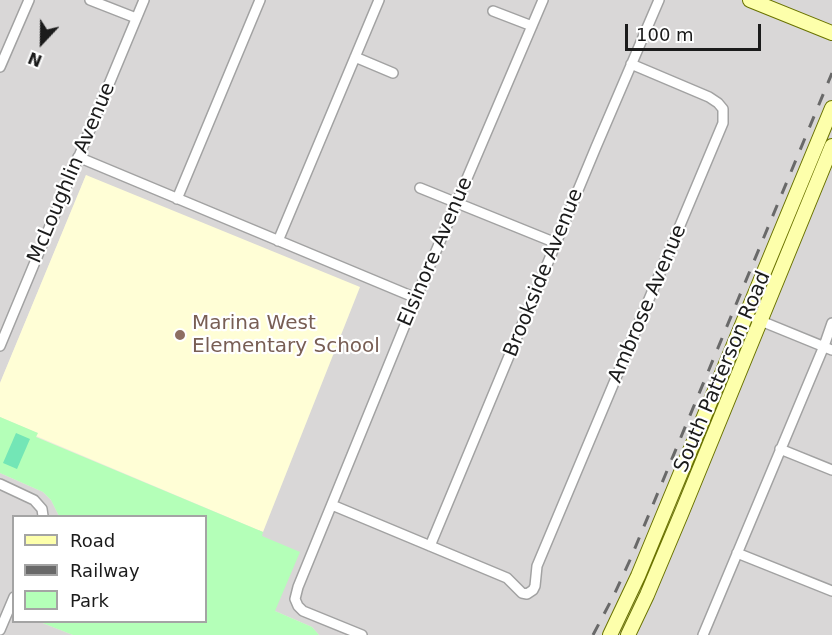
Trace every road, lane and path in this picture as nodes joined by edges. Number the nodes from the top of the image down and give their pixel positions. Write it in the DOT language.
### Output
graph roads {
  1 [pos="29,0"];
  2 [pos="90,0"];
  3 [pos="144,0"];
  4 [pos="260,0"];
  5 [pos="379,0"];
  6 [pos="543,0"];
  7 [pos="658,0"];
  8 [pos="750,0"];
  9 [pos="493,11"];
  10 [pos="136,18"];
  11 [pos="532,26"];
  12 [pos="832,33"];
  13 [pos="356,57"];
  14 [pos="631,64"];
  15 [pos="0,67"];
  16 [pos="393,73"];
  17 [pos="832,108"];
  18 [pos="832,146"];
  19 [pos="78,157"];
  20 [pos="420,188"];
  21 [pos="177,199"];
  22 [pos="456,202"];
  23 [pos="278,240"];
  24 [pos="556,243"];
  25 [pos="416,298"];
  26 [pos="746,315"];
  27 [pos="761,321"];
  28 [pos="832,323"];
  29 [pos="0,346"];
  30 [pos="828,348"];
  31 [pos="780,449"];
  32 [pos="832,470"];
  33 [pos="0,484"];
  34 [pos="332,505"];
  35 [pos="42,513"];
  36 [pos="430,546"];
  37 [pos="737,553"];
  38 [pos="832,591"];
  39 [pos="12,602"];
  40 [pos="0,630"];
  41 [pos="337,630"];
  42 [pos="362,635"];
  43 [pos="610,635"];
  44 [pos="628,635"];
  45 [pos="703,635"];
  1 -- 15 [label="street"];
  2 -- 10 [label="street"];
  3 -- 10 [label="street, McLoughlin Avenue"];
  4 -- 21 [label="street"];
  5 -- 13 [label="street"];
  6 -- 11 [label="street, Elsinore Avenue"];
  7 -- 14 [label="street, Brookside Avenue"];
  8 -- 12 [label="street"];
  9 -- 11 [label="street"];
  10 -- 19 [label="street, McLoughlin Avenue"];
  11 -- 22 [label="street, Elsinore Avenue"];
  13 -- 16 [label="street"];
  13 -- 23 [label="street"];
  14 -- 24 [label="street, Brookside Avenue"];
  14 -- 36 [label="street, Ambrose Avenue"];
  17 -- 26 [label="street, South Patterson Road"];
  18 -- 27 [label="street, South Patterson Road"];
  19 -- 21 [label="street"];
  19 -- 29 [label="street, McLoughlin Avenue"];
  20 -- 22 [label="street"];
  21 -- 23 [label="street"];
  22 -- 24 [label="street"];
  22 -- 25 [label="street, Elsinore Avenue"];
  23 -- 25 [label="street"];
  24 -- 36 [label="street, Brookside Avenue"];
  25 -- 34 [label="street, Elsinore Avenue"];
  26 -- 27 [label="street"];
  26 -- 43 [label="street, South Patterson Road"];
  27 -- 30 [label="street"];
  27 -- 44 [label="street, South Patterson Road"];
  28 -- 30 [label="street"];
  30 -- 31 [label="street"];
  31 -- 32 [label="street"];
  31 -- 37 [label="street"];
  33 -- 35 [label="street"];
  34 -- 36 [label="street"];
  34 -- 41 [label="street, Elsinore Avenue"];
  37 -- 38 [label="street"];
  37 -- 45 [label="street"];
  39 -- 40 [label="street"];
  41 -- 42 [label="street"];
}
